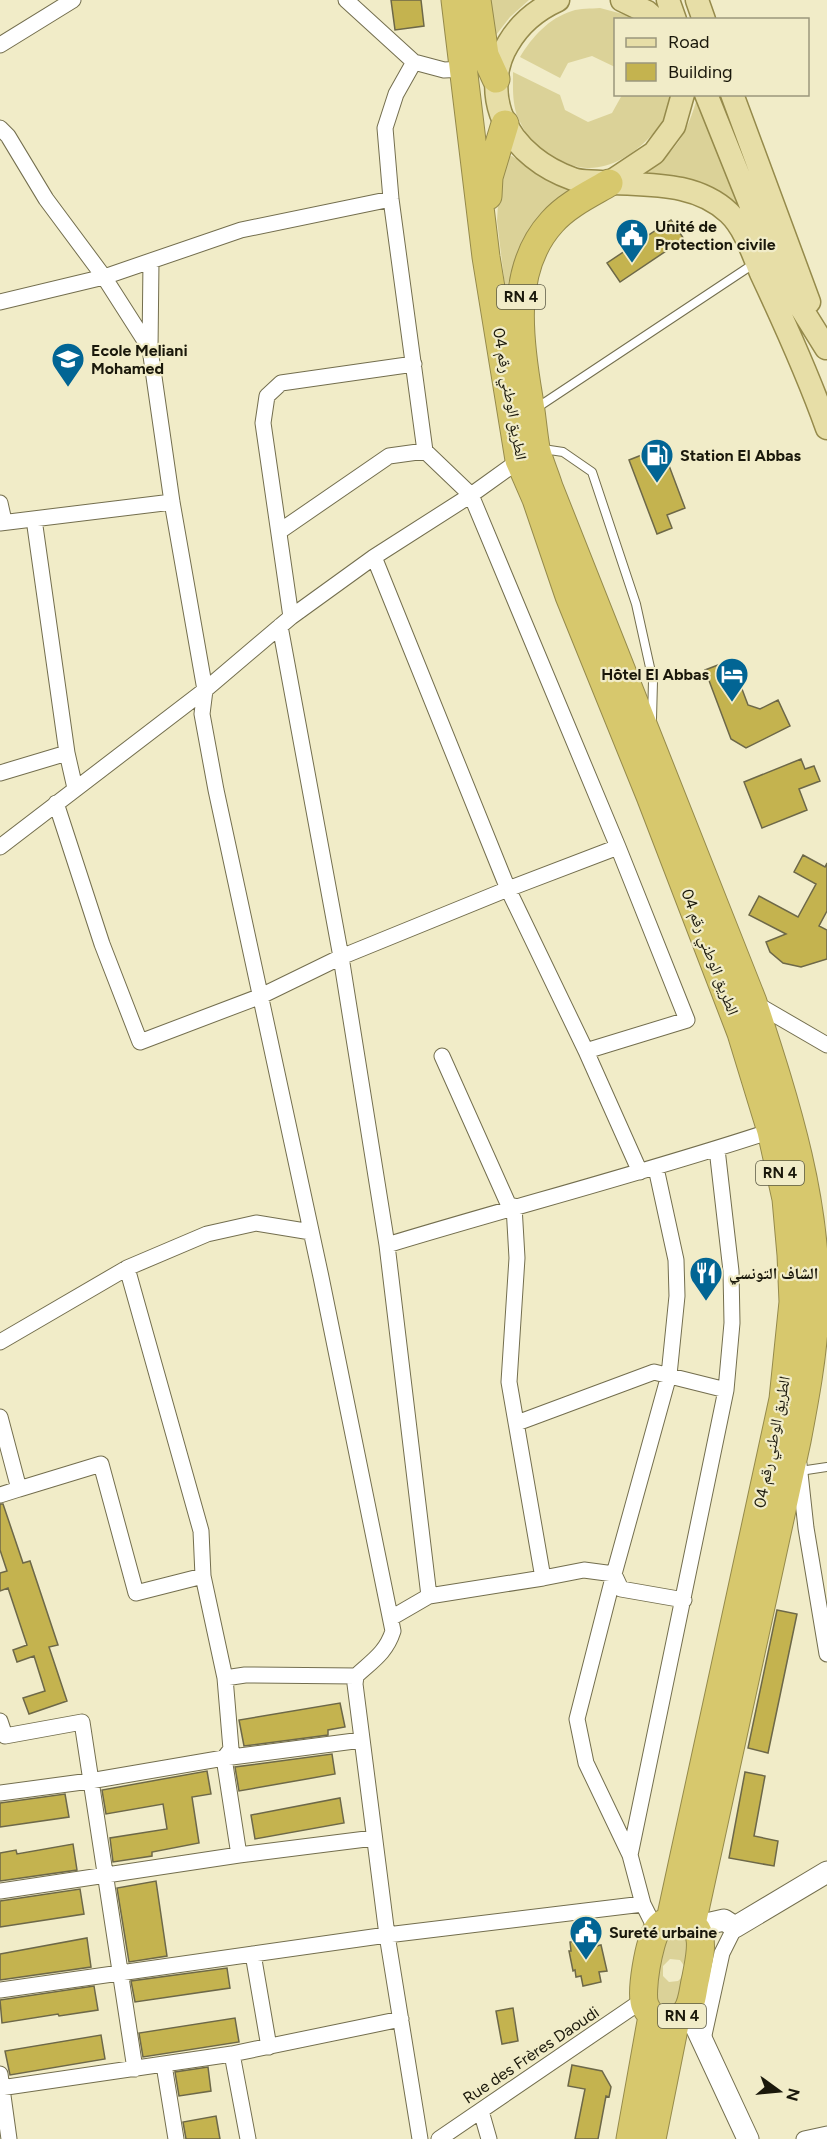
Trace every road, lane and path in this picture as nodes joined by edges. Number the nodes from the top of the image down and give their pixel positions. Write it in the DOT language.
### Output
graph roads {
  1 [pos="73,0"];
  2 [pos="346,0"];
  3 [pos="455,0"];
  4 [pos="477,0"];
  5 [pos="558,0"];
  6 [pos="622,0"];
  7 [pos="668,0"];
  8 [pos="697,0"];
  9 [pos="654,18"];
  10 [pos="674,18"];
  11 [pos="703,18"];
  12 [pos="0,45"];
  13 [pos="414,62"];
  14 [pos="465,69"];
  15 [pos="496,79"];
  16 [pos="682,96"];
  17 [pos="707,96"];
  18 [pos="733,96"];
  19 [pos="505,124"];
  20 [pos="0,128"];
  21 [pos="609,183"];
  22 [pos="391,199"];
  23 [pos="486,257"];
  24 [pos="151,261"];
  25 [pos="757,262"];
  26 [pos="104,277"];
  27 [pos="0,302"];
  28 [pos="150,349"];
  29 [pos="826,350"];
  30 [pos="414,364"];
  31 [pos="822,402"];
  32 [pos="532,412"];
  33 [pos="827,428"];
  34 [pos="425,451"];
  35 [pos="528,454"];
  36 [pos="471,495"];
  37 [pos="172,502"];
  38 [pos="0,503"];
  39 [pos="34,519"];
  40 [pos="2,522"];
  41 [pos="279,531"];
  42 [pos="374,557"];
  43 [pos="286,622"];
  44 [pos="205,690"];
  45 [pos="651,741"];
  46 [pos="67,753"];
  47 [pos="0,773"];
  48 [pos="75,788"];
  49 [pos="57,803"];
  50 [pos="0,847"];
  51 [pos="618,847"];
  52 [pos="508,889"];
  53 [pos="341,957"];
  54 [pos="261,996"];
  55 [pos="753,1002"];
  56 [pos="827,1045"];
  57 [pos="586,1052"];
  58 [pos="441,1056"];
  59 [pos="771,1131"];
  60 [pos="717,1149"];
  61 [pos="656,1168"];
  62 [pos="639,1172"];
  63 [pos="512,1207"];
  64 [pos="311,1232"];
  65 [pos="387,1245"];
  66 [pos="127,1268"];
  67 [pos="0,1342"];
  68 [pos="669,1375"];
  69 [pos="726,1390"];
  70 [pos="0,1417"];
  71 [pos="517,1423"];
  72 [pos="797,1441"];
  73 [pos="827,1467"];
  74 [pos="800,1472"];
  75 [pos="19,1489"];
  76 [pos="0,1495"];
  77 [pos="614,1575"];
  78 [pos="203,1576"];
  79 [pos="543,1578"];
  80 [pos="429,1596"];
  81 [pos="684,1600"];
  82 [pos="391,1618"];
  83 [pos="827,1654"];
  84 [pos="356,1676"];
  85 [pos="225,1678"];
  86 [pos="0,1722"];
  87 [pos="362,1740"];
  88 [pos="224,1758"];
  89 [pos="90,1781"];
  90 [pos="0,1793"];
  91 [pos="374,1838"];
  92 [pos="239,1855"];
  93 [pos="630,1855"];
  94 [pos="827,1872"];
  95 [pos="106,1876"];
  96 [pos="0,1891"];
  97 [pos="643,1904"];
  98 [pos="679,1926"];
  99 [pos="735,1927"];
  100 [pos="387,1935"];
  101 [pos="253,1954"];
  102 [pos="122,1972"];
  103 [pos="0,1990"];
  104 [pos="665,2011"];
  105 [pos="401,2019"];
  106 [pos="702,2044"];
  107 [pos="269,2047"];
  108 [pos="232,2054"];
  109 [pos="164,2065"];
  110 [pos="135,2069"];
  111 [pos="1,2083"];
  112 [pos="481,2111"];
  113 [pos="827,2134"];
  114 [pos="9,2139"];
  115 [pos="176,2139"];
  116 [pos="248,2139"];
  117 [pos="420,2139"];
  118 [pos="439,2139"];
  119 [pos="489,2139"];
  120 [pos="630,2139"];
  121 [pos="652,2139"];
  122 [pos="748,2139"];
  123 [pos="804,2139"];
  1 -- 12 [label="street"];
  2 -- 13 [label="street"];
  3 -- 14 [label="highway, الطريق الوطني رقم 04 / RN 4"];
  4 -- 15 [label="highway"];
  5 -- 15 [label="main road"];
  6 -- 9 [label="main road"];
  7 -- 10 [label="main road"];
  8 -- 11 [label="main road"];
  13 -- 14 [label="street"];
  13 -- 22 [label="street"];
  14 -- 23 [label="highway, الطريق الوطني رقم 04 / RN 4"];
  15 -- 19 [label="main road"];
  16 -- 21 [label="main road"];
  17 -- 29 [label="main road"];
  18 -- 29 [label="main road"];
  19 -- 21 [label="main road"];
  19 -- 23 [label="highway, RN 4"];
  20 -- 26 [label="street"];
  21 -- 25 [label="main road"];
  21 -- 32 [label="highway, الطريق الوطني رقم 04 / RN 4"];
  22 -- 24 [label="street"];
  22 -- 30 [label="street"];
  23 -- 35 [label="highway, الطريق الوطني رقم 04 / RN 4"];
  24 -- 26 [label="street"];
  24 -- 28 [label="street"];
  25 -- 31 [label="main road"];
  25 -- 32 [label="lane"];
  26 -- 27 [label="street"];
  26 -- 28 [label="street"];
  28 -- 37 [label="street"];
  30 -- 34 [label="street"];
  30 -- 41 [label="street"];
  31 -- 33 [label="main road"];
  32 -- 35 [label="highway, الطريق الوطني رقم 04 / RN 4"];
  34 -- 36 [label="street"];
  34 -- 41 [label="street"];
  35 -- 36 [label="street"];
  35 -- 45 [label="highway, الطريق الوطني رقم 04 / RN 4"];
  35 -- 45 [label="lane"];
  35 -- 59 [label="highway, الطريق الوطني رقم 04 / RN 4"];
  36 -- 42 [label="street"];
  36 -- 51 [label="street"];
  37 -- 39 [label="street"];
  37 -- 44 [label="street"];
  38 -- 40 [label="street"];
  39 -- 40 [label="street"];
  39 -- 46 [label="street"];
  41 -- 43 [label="street"];
  42 -- 43 [label="street"];
  42 -- 52 [label="street"];
  43 -- 44 [label="street"];
  43 -- 53 [label="street"];
  44 -- 48 [label="street"];
  44 -- 54 [label="street"];
  45 -- 55 [label="highway, الطريق الوطني رقم 04 / RN 4"];
  46 -- 47 [label="street"];
  46 -- 48 [label="street"];
  48 -- 49 [label="street"];
  49 -- 50 [label="street"];
  49 -- 54 [label="street"];
  51 -- 52 [label="street"];
  51 -- 57 [label="street"];
  52 -- 53 [label="street"];
  52 -- 57 [label="street"];
  53 -- 54 [label="street"];
  53 -- 65 [label="street"];
  54 -- 64 [label="street"];
  55 -- 56 [label="street"];
  55 -- 72 [label="highway, الطريق الوطني رقم 04 / RN 4"];
  57 -- 62 [label="street"];
  58 -- 63 [label="street"];
  59 -- 60 [label="street"];
  59 -- 98 [label="highway, الطريق الوطني رقم 04 / RN 4"];
  60 -- 61 [label="street"];
  60 -- 69 [label="street"];
  61 -- 62 [label="street"];
  61 -- 68 [label="street"];
  62 -- 63 [label="street"];
  63 -- 65 [label="street"];
  63 -- 71 [label="street"];
  64 -- 66 [label="street"];
  64 -- 82 [label="street"];
  65 -- 80 [label="street"];
  66 -- 67 [label="street"];
  66 -- 78 [label="street"];
  68 -- 69 [label="street"];
  68 -- 71 [label="street"];
  68 -- 77 [label="street"];
  69 -- 81 [label="street"];
  70 -- 75 [label="street"];
  71 -- 79 [label="street"];
  72 -- 74 [label="street"];
  72 -- 98 [label="highway, الطريق الوطني رقم 04 / RN 4"];
  73 -- 74 [label="lane"];
  74 -- 83 [label="street"];
  75 -- 76 [label="street"];
  75 -- 78 [label="street"];
  77 -- 79 [label="street"];
  77 -- 81 [label="street"];
  77 -- 93 [label="street"];
  78 -- 85 [label="street"];
  79 -- 80 [label="street"];
  80 -- 82 [label="street"];
  81 -- 93 [label="street"];
  82 -- 84 [label="street"];
  84 -- 85 [label="street"];
  84 -- 87 [label="street"];
  85 -- 88 [label="street"];
  86 -- 89 [label="street"];
  87 -- 88 [label="street"];
  87 -- 91 [label="street"];
  88 -- 89 [label="street"];
  88 -- 92 [label="street"];
  89 -- 90 [label="street"];
  89 -- 95 [label="street"];
  91 -- 92 [label="street"];
  91 -- 100 [label="street"];
  92 -- 95 [label="street"];
  93 -- 97 [label="street"];
  94 -- 99 [label="street"];
  95 -- 96 [label="street"];
  95 -- 102 [label="street"];
  97 -- 98 [label="street"];
  97 -- 100 [label="street"];
  98 -- 99 [label="street"];
  98 -- 104 [label="highway, الطريق الوطني رقم 04 / RN 4"];
  98 -- 104 [label="highway, الطريق الوطني رقم 04 / RN 4"];
  99 -- 106 [label="street"];
  100 -- 101 [label="street"];
  100 -- 105 [label="street"];
  101 -- 102 [label="street"];
  101 -- 107 [label="street"];
  102 -- 103 [label="street"];
  102 -- 110 [label="street"];
  104 -- 106 [label="street"];
  104 -- 112 [label="street, Rue des Frères Daoudi"];
  104 -- 120 [label="highway, الطريق الوطني رقم 04 / RN 4"];
  104 -- 121 [label="highway, الطريق الوطني رقم 04 / RN 4"];
  105 -- 107 [label="street"];
  105 -- 117 [label="street"];
  106 -- 122 [label="street"];
  107 -- 108 [label="street"];
  108 -- 109 [label="street"];
  108 -- 116 [label="street"];
  109 -- 110 [label="street"];
  109 -- 115 [label="street"];
  110 -- 111 [label="street"];
  111 -- 114 [label="street"];
  112 -- 118 [label="street, Rue des Frères Daoudi"];
  112 -- 119 [label="street"];
  113 -- 123 [label="street"];
}
